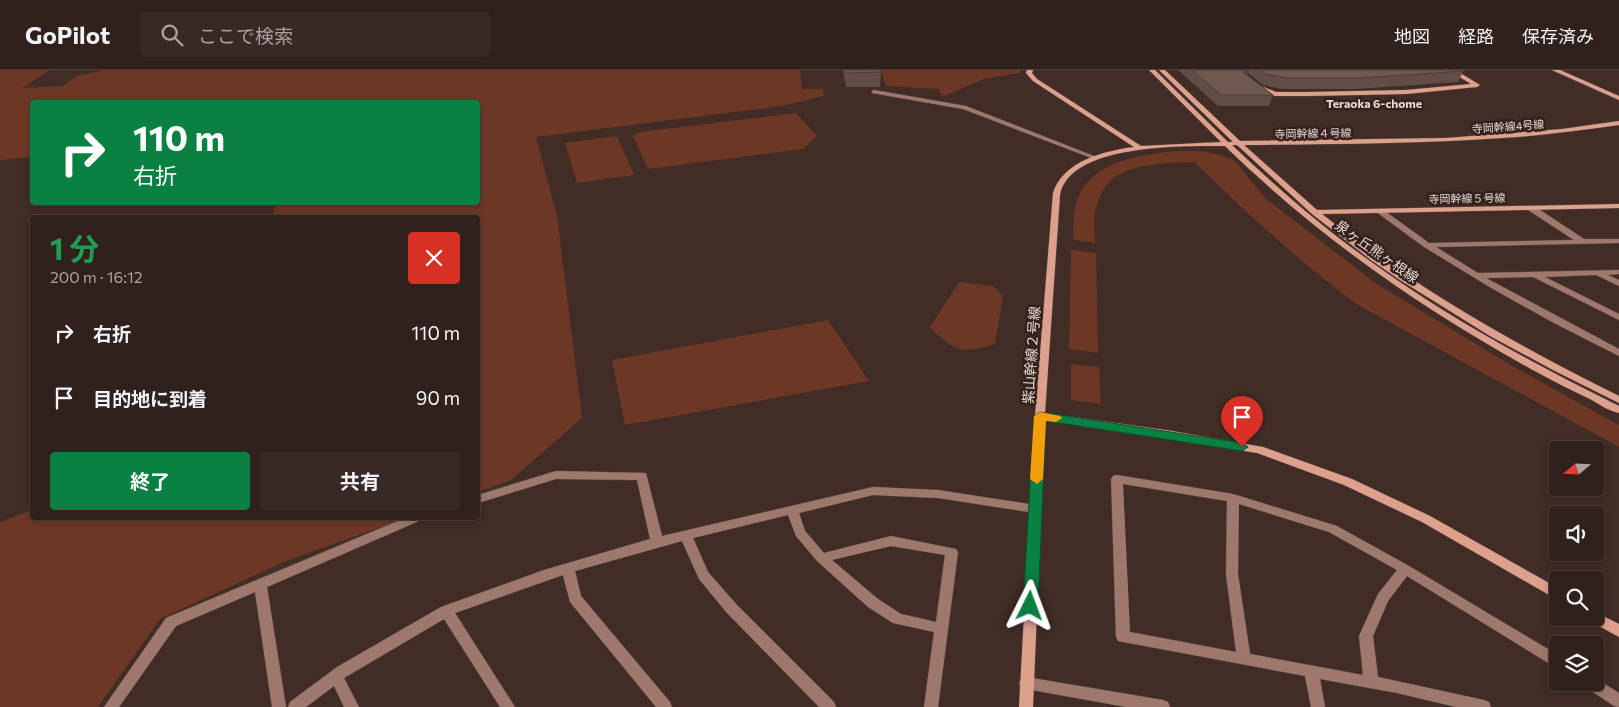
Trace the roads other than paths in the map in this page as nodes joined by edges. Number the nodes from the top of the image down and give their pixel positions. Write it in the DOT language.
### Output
graph roads {
  1 [pos="1030,70"];
  2 [pos="1152,70"];
  3 [pos="1162,70"];
  4 [pos="1451,70"];
  5 [pos="1555,70"];
  6 [pos="1253,82"];
  7 [pos="874,92"];
  8 [pos="1619,98"];
  9 [pos="1619,123"];
  10 [pos="1398,142"];
  11 [pos="1229,144"];
  12 [pos="1240,144"];
  13 [pos="1140,148"];
  14 [pos="1096,158"];
  15 [pos="1619,206"];
  16 [pos="1531,208"];
  17 [pos="1379,211"];
  18 [pos="1315,212"];
  19 [pos="1619,240"];
  20 [pos="1581,242"];
  21 [pos="1427,245"];
  22 [pos="1619,272"];
  23 [pos="1597,273"];
  24 [pos="1536,275"];
  25 [pos="1476,276"];
  26 [pos="1619,283"];
  27 [pos="1619,316"];
  28 [pos="1619,353"];
  29 [pos="1619,400"];
  30 [pos="1619,410"];
  31 [pos="1040,416"];
  32 [pos="480,498"];
  33 [pos="1233,498"];
  34 [pos="1035,509"];
  35 [pos="792,510"];
  36 [pos="411,520"];
  37 [pos="686,535"];
  38 [pos="657,542"];
  39 [pos="821,558"];
  40 [pos="568,568"];
  41 [pos="1405,569"];
  42 [pos="260,583"];
  43 [pos="1549,590"];
  44 [pos="446,610"];
  45 [pos="1604,622"];
  46 [pos="940,628"];
  47 [pos="1619,630"];
  48 [pos="1549,657"];
  49 [pos="1244,659"];
  50 [pos="1311,671"];
  51 [pos="336,676"];
  52 [pos="1371,682"];
  53 [pos="1026,683"];
  54 [pos="1603,691"];
  55 [pos="1619,701"];
  56 [pos="111,707"];
  57 [pos="279,707"];
  58 [pos="295,707"];
  59 [pos="352,707"];
  60 [pos="508,707"];
  61 [pos="665,707"];
  62 [pos="829,707"];
  63 [pos="931,707"];
  64 [pos="1026,707"];
  65 [pos="1163,707"];
  66 [pos="1318,707"];
  67 [pos="1484,707"];
  1 -- 13 [label="street"];
  2 -- 11 [label="street, 泉ヶ丘熊ヶ根線"];
  3 -- 12 [label="street, 泉ヶ丘熊ヶ根線"];
  4 -- 6 [label="street"];
  5 -- 8 [label="street"];
  7 -- 14 [label="street"];
  9 -- 10 [label="street, 寺岡幹線4号線"];
  10 -- 12 [label="street, 寺岡幹線４号線"];
  11 -- 12 [label="street, 寺岡幹線４号線"];
  11 -- 13 [label="street, 紫山幹線２号線"];
  11 -- 30 [label="street, 泉ヶ丘熊ヶ根線"];
  12 -- 18 [label="street, 泉ヶ丘熊ヶ根線"];
  13 -- 14 [label="street, 紫山幹線２号線"];
  14 -- 31 [label="street, 紫山幹線２号線"];
  15 -- 16 [label="street, 寺岡幹線５号線"];
  16 -- 17 [label="street, 寺岡幹線５号線"];
  16 -- 20 [label="street"];
  17 -- 18 [label="street, 寺岡幹線５号線"];
  17 -- 21 [label="street"];
  18 -- 29 [label="street, 泉ヶ丘熊ヶ根線"];
  19 -- 20 [label="street"];
  20 -- 21 [label="street"];
  21 -- 25 [label="street"];
  22 -- 23 [label="street"];
  23 -- 24 [label="street"];
  23 -- 26 [label="street"];
  24 -- 25 [label="street"];
  24 -- 27 [label="street"];
  25 -- 28 [label="street"];
  31 -- 34 [label="street, 紫山幹線２号線"];
  31 -- 43 [label="street"];
  32 -- 38 [label="street"];
  33 -- 41 [label="street"];
  33 -- 49 [label="street"];
  33 -- 49 [label="street"];
  34 -- 35 [label="street"];
  34 -- 53 [label="street, 紫山幹線２号線"];
  35 -- 37 [label="street"];
  35 -- 39 [label="street"];
  36 -- 42 [label="street"];
  37 -- 38 [label="street"];
  37 -- 62 [label="street"];
  38 -- 40 [label="street"];
  39 -- 46 [label="street"];
  39 -- 46 [label="street"];
  40 -- 44 [label="street"];
  40 -- 61 [label="street"];
  41 -- 48 [label="street"];
  41 -- 52 [label="street"];
  42 -- 56 [label="street"];
  42 -- 57 [label="street"];
  44 -- 51 [label="street"];
  44 -- 60 [label="street"];
  45 -- 47 [label="street"];
  46 -- 63 [label="street"];
  49 -- 50 [label="street"];
  50 -- 52 [label="street"];
  50 -- 66 [label="street"];
  51 -- 58 [label="street"];
  51 -- 59 [label="street"];
  52 -- 67 [label="street"];
  53 -- 64 [label="street, 紫山幹線２号線"];
  53 -- 65 [label="street"];
  54 -- 55 [label="street"];
}
